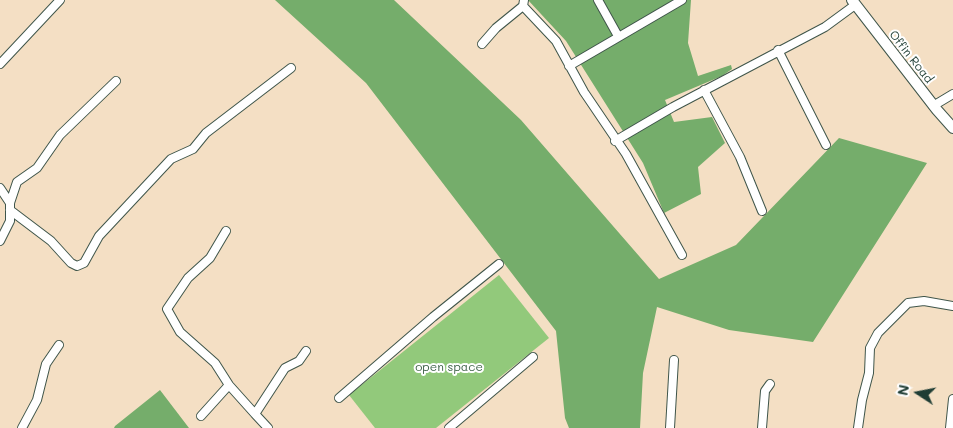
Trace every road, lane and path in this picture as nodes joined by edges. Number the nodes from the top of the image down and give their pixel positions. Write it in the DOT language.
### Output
graph roads {
  1 [pos="60,0"];
  2 [pos="598,0"];
  3 [pos="682,0"];
  4 [pos="524,3"];
  5 [pos="854,3"];
  6 [pos="618,36"];
  7 [pos="482,44"];
  8 [pos="778,50"];
  9 [pos="0,64"];
  10 [pos="569,66"];
  11 [pos="290,68"];
  12 [pos="116,81"];
  13 [pos="704,90"];
  14 [pos="953,94"];
  15 [pos="934,106"];
  16 [pos="953,128"];
  17 [pos="615,141"];
  18 [pos="826,145"];
  19 [pos="0,188"];
  20 [pos="10,207"];
  21 [pos="762,211"];
  22 [pos="226,231"];
  23 [pos="0,241"];
  24 [pos="682,255"];
  25 [pos="499,264"];
  26 [pos="953,306"];
  27 [pos="59,346"];
  28 [pos="306,351"];
  29 [pos="533,357"];
  30 [pos="674,360"];
  31 [pos="770,384"];
  32 [pos="229,385"];
  33 [pos="339,398"];
  34 [pos="953,400"];
  35 [pos="255,414"];
  36 [pos="201,416"];
  37 [pos="22,428"];
  38 [pos="268,428"];
  39 [pos="449,428"];
  40 [pos="670,428"];
  41 [pos="762,428"];
  42 [pos="858,428"];
  43 [pos="950,428"];
  1 -- 9 [label="street"];
  2 -- 6 [label="street"];
  3 -- 6 [label="street"];
  4 -- 7 [label="street"];
  4 -- 10 [label="street"];
  5 -- 8 [label="street"];
  5 -- 15 [label="street, Offin Road"];
  6 -- 10 [label="street"];
  8 -- 13 [label="street"];
  8 -- 18 [label="street"];
  10 -- 17 [label="street"];
  11 -- 20 [label="street"];
  12 -- 20 [label="street"];
  13 -- 17 [label="street"];
  13 -- 21 [label="street"];
  14 -- 15 [label="street"];
  15 -- 16 [label="street, Offin Road"];
  17 -- 24 [label="street"];
  19 -- 20 [label="street"];
  20 -- 23 [label="street"];
  22 -- 32 [label="street"];
  25 -- 33 [label="street"];
  26 -- 42 [label="street"];
  27 -- 37 [label="street"];
  28 -- 35 [label="street"];
  29 -- 39 [label="street"];
  30 -- 40 [label="street"];
  31 -- 41 [label="street"];
  32 -- 35 [label="street"];
  32 -- 36 [label="street"];
  34 -- 43 [label="street"];
  35 -- 38 [label="street"];
}
